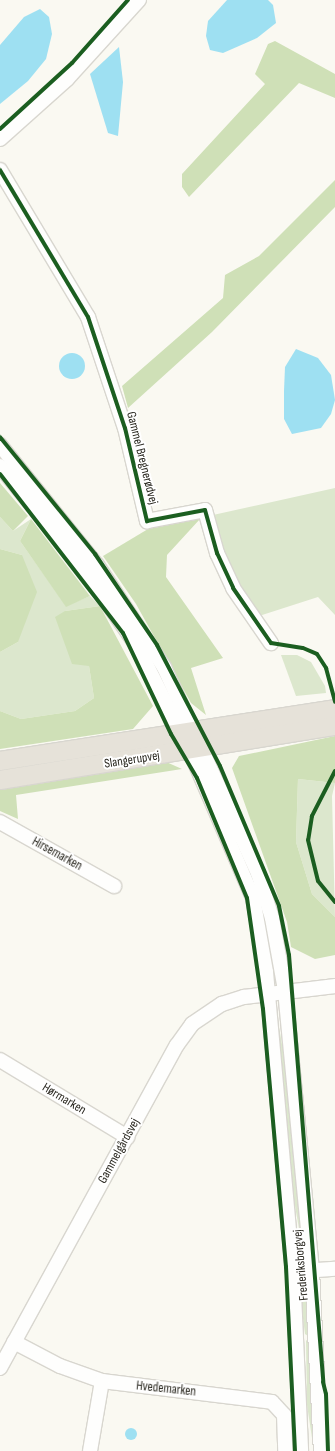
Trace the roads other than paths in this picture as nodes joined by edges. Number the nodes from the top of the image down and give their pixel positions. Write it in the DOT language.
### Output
graph roads {
  1 [pos="139,0"];
  2 [pos="0,139"];
  3 [pos="0,170"];
  4 [pos="0,444"];
  5 [pos="0,466"];
  6 [pos="271,643"];
  7 [pos="335,709"];
  8 [pos="335,726"];
  9 [pos="192,741"];
  10 [pos="0,761"];
  11 [pos="0,780"];
  12 [pos="0,822"];
  13 [pos="114,886"];
  14 [pos="335,986"];
  15 [pos="285,990"];
  16 [pos="268,993"];
  17 [pos="0,1060"];
  18 [pos="127,1137"];
  19 [pos="335,1269"];
  20 [pos="312,1270"];
  21 [pos="293,1272"];
  22 [pos="14,1342"];
  23 [pos="0,1368"];
  24 [pos="102,1380"];
  25 [pos="90,1451"];
  26 [pos="285,1451"];
  27 [pos="301,1451"];
  28 [pos="321,1451"];
  1 -- 2 [label="street"];
  3 -- 6 [label="street, Gammel Bregnerødvej"];
  4 -- 9 [label="street, Frederiksborgvej"];
  5 -- 9 [label="street, Frederiksborgvej"];
  7 -- 9 [label="main road, Slangerupvej"];
  8 -- 9 [label="main road, Slangerupvej"];
  9 -- 10 [label="main road, Slangerupvej"];
  9 -- 11 [label="main road, Slangerupvej"];
  9 -- 15 [label="street, Frederiksborgvej"];
  9 -- 16 [label="street, Frederiksborgvej"];
  12 -- 13 [label="street, Hirsemarken"];
  14 -- 15 [label="street, Gammelgårdsvej"];
  15 -- 16 [label="street, Gammelgårdsvej"];
  15 -- 20 [label="street, Frederiksborgvej"];
  16 -- 18 [label="street, Gammelgårdsvej"];
  16 -- 21 [label="street, Frederiksborgvej"];
  17 -- 18 [label="street, Hørmarken"];
  18 -- 22 [label="street, Gammelgårdsvej"];
  19 -- 20 [label="street"];
  20 -- 21 [label="street"];
  20 -- 28 [label="street, Frederiksborgvej"];
  21 -- 27 [label="street, Frederiksborgvej"];
  22 -- 23 [label="street, Gammelgårdsvej"];
  22 -- 24 [label="street, Hvedemarken"];
  24 -- 25 [label="street"];
  24 -- 26 [label="street, Hvedemarken"];
}
